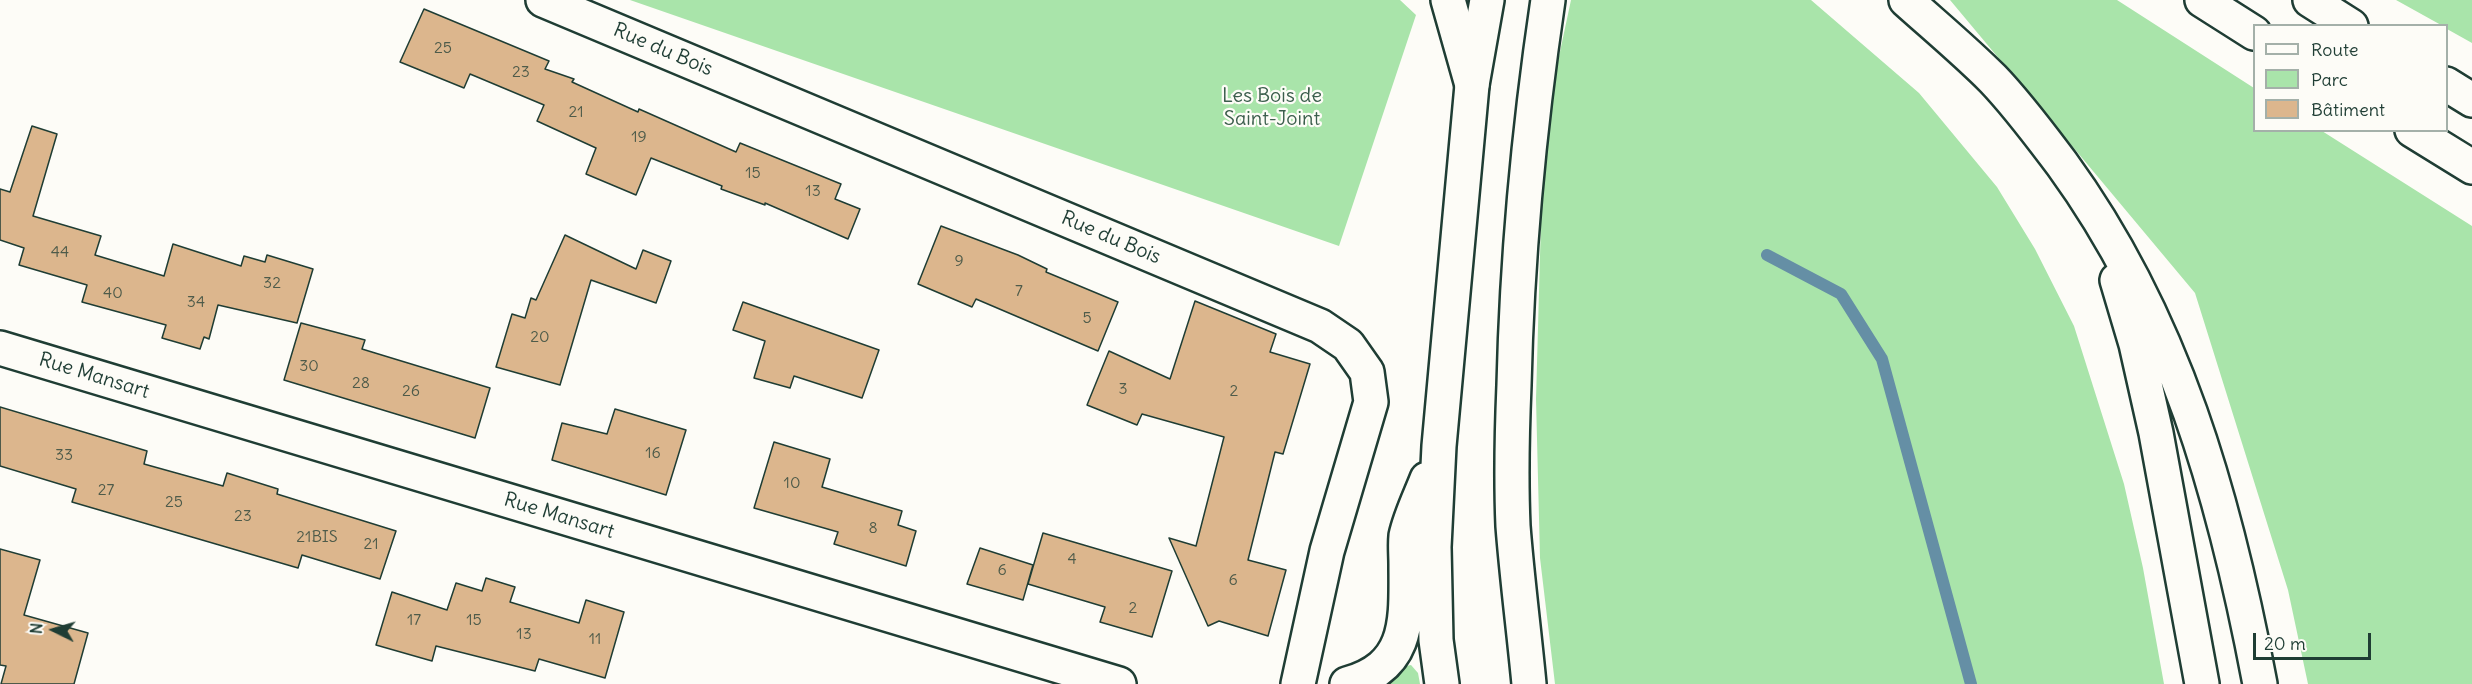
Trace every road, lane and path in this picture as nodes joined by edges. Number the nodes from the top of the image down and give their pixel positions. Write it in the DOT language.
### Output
graph roads {
  1 [pos="543,0"];
  2 [pos="1448,0"];
  3 [pos="1487,0"];
  4 [pos="1548,0"];
  5 [pos="1906,0"];
  6 [pos="2202,0"];
  7 [pos="2310,0"];
  8 [pos="2348,24"];
  9 [pos="2253,32"];
  10 [pos="1472,85"];
  11 [pos="2448,85"];
  12 [pos="2472,100"];
  13 [pos="2415,132"];
  14 [pos="2472,167"];
  15 [pos="2082,192"];
  16 [pos="0,348"];
  17 [pos="1439,446"];
  18 [pos="1119,684"];
  19 [pos="1298,684"];
  20 [pos="1347,684"];
  21 [pos="1442,684"];
  22 [pos="1529,684"];
  23 [pos="2202,684"];
  24 [pos="2260,684"];
  1 -- 19 [label="main road, Rue du Bois"];
  2 -- 10 [label="main road"];
  3 -- 10 [label="main road"];
  4 -- 22 [label="main road"];
  5 -- 15 [label="main road"];
  6 -- 9 [label="main road"];
  7 -- 8 [label="main road"];
  10 -- 17 [label="main road"];
  11 -- 12 [label="main road"];
  13 -- 14 [label="main road"];
  15 -- 23 [label="main road"];
  15 -- 24 [label="main road"];
  16 -- 18 [label="main road, Rue Mansart"];
  17 -- 20 [label="main road"];
  17 -- 21 [label="main road"];
}
